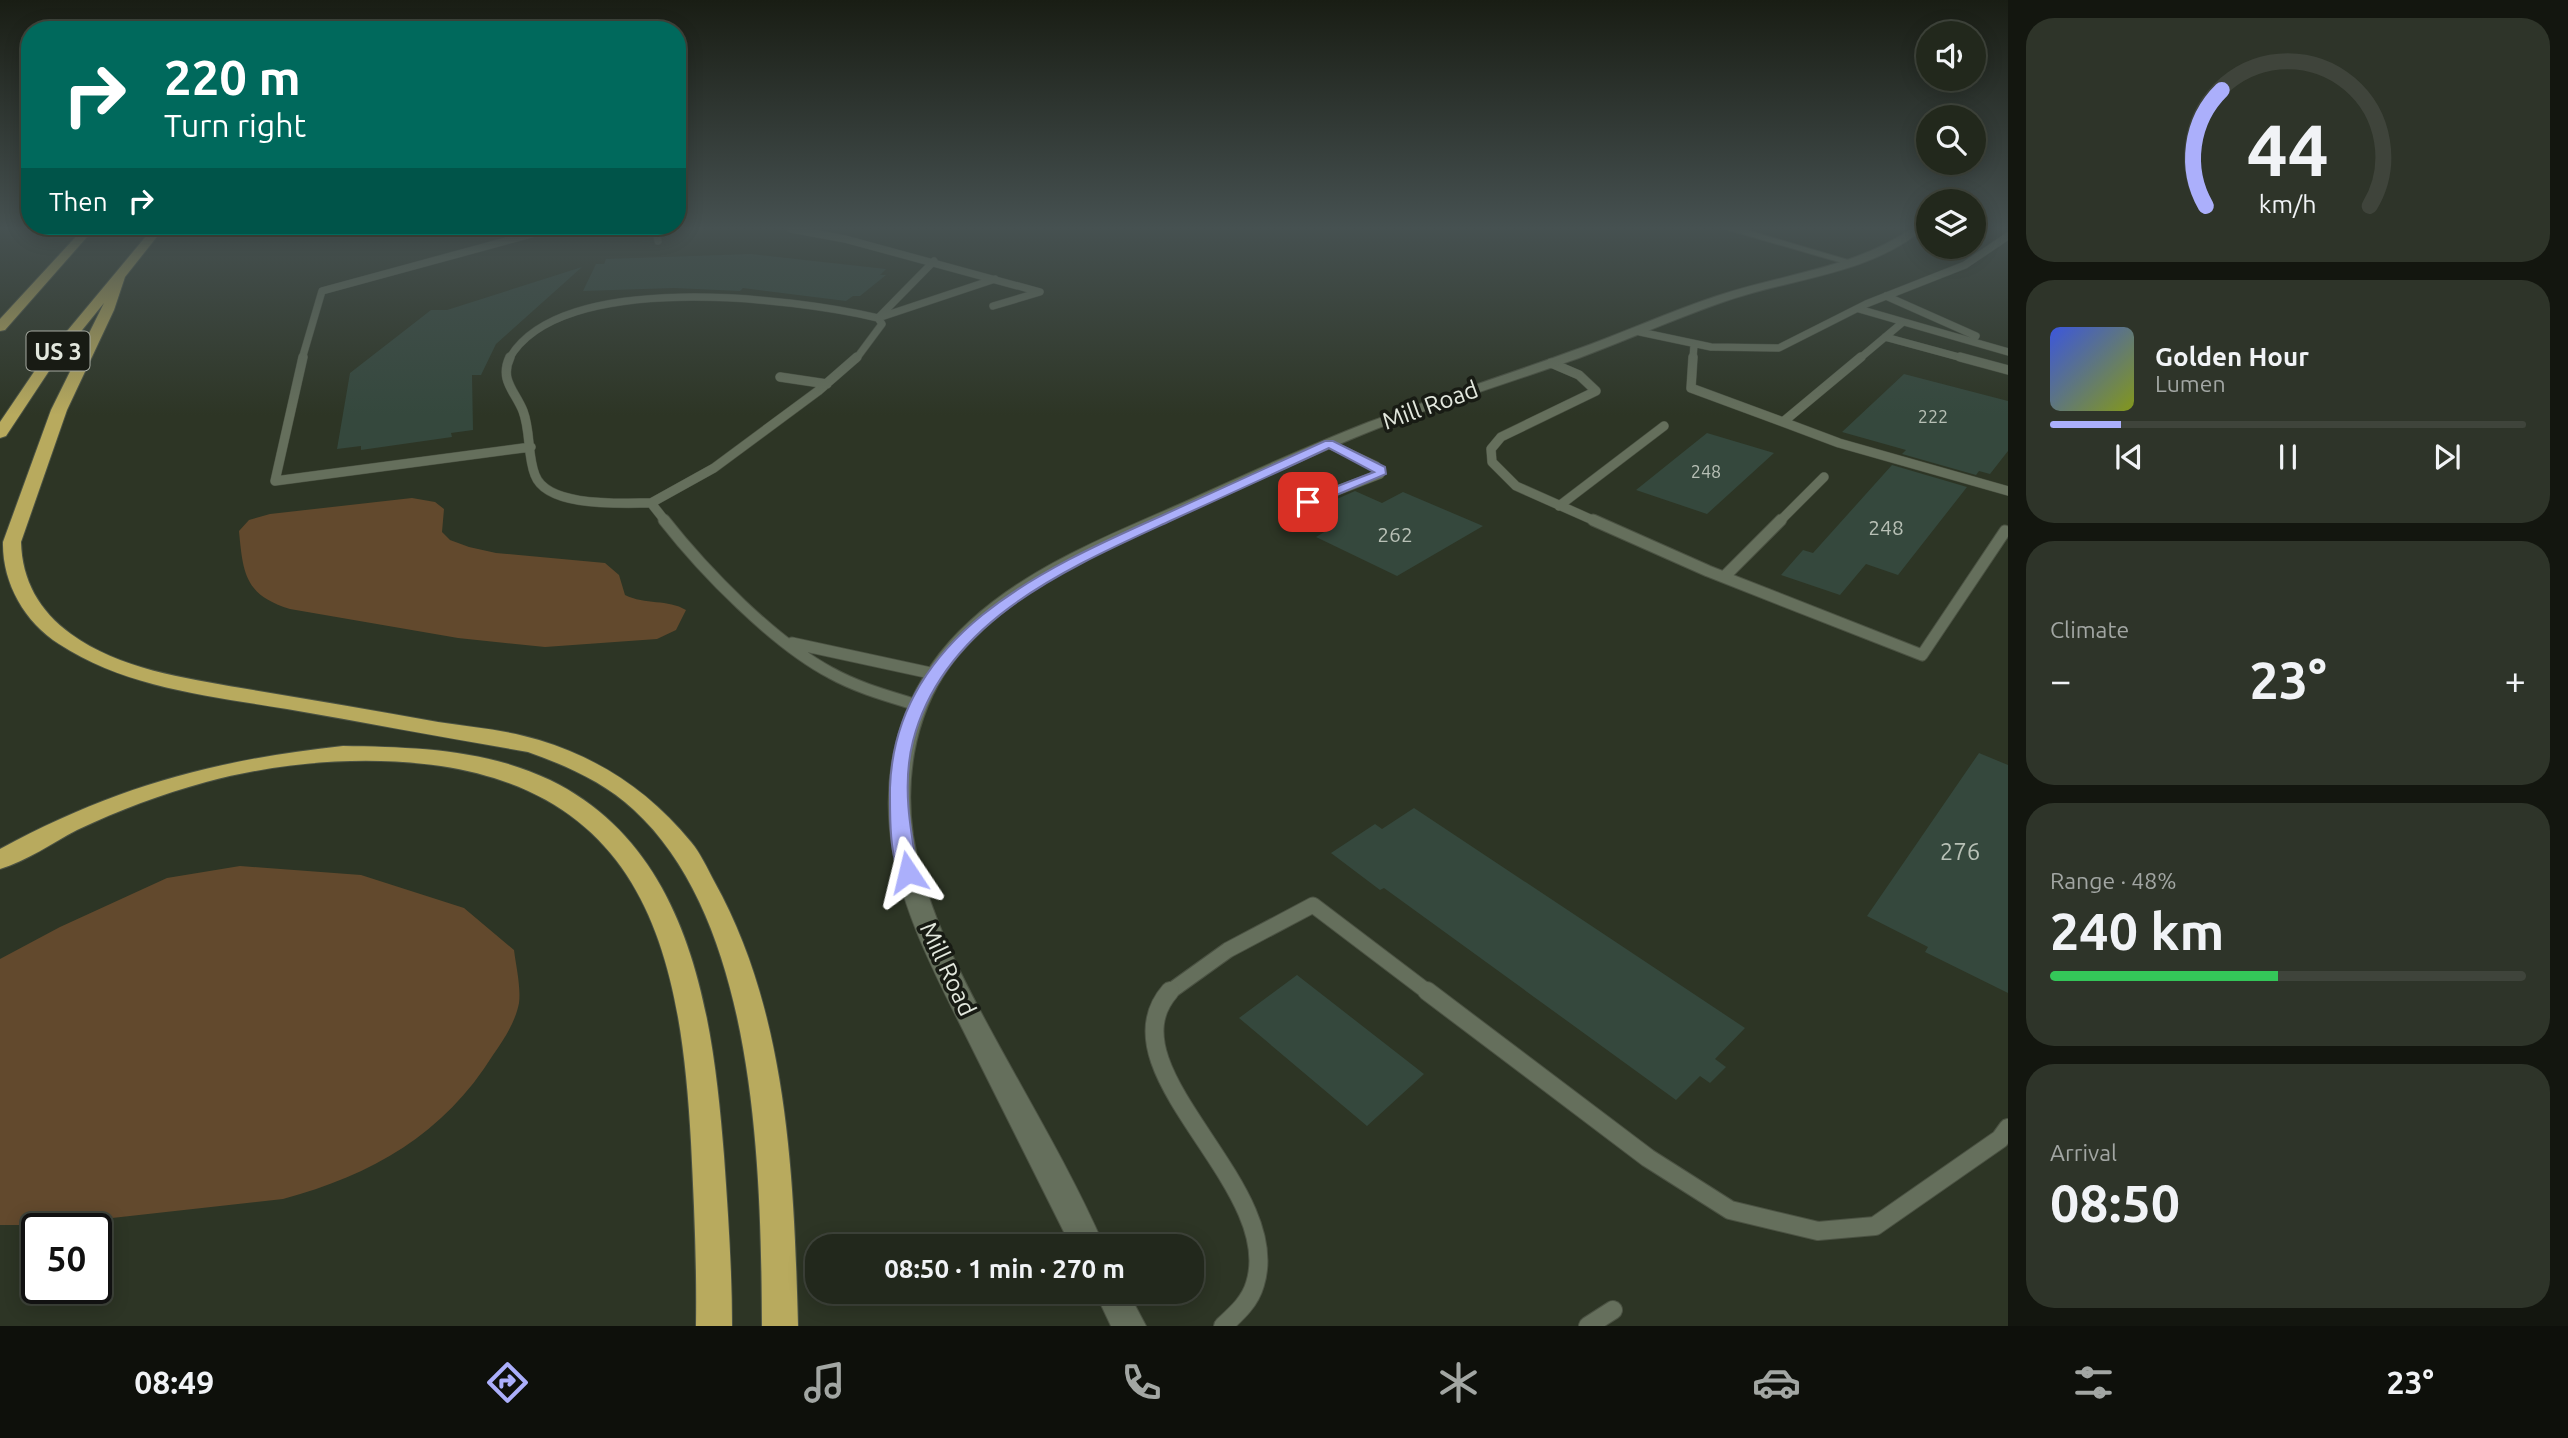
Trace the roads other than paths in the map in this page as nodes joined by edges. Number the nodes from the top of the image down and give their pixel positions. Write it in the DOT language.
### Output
graph roads {
  1 [pos="33,291"];
  2 [pos="106,291"];
  3 [pos="114,291"];
  4 [pos="322,291"];
  5 [pos="905,291"];
  6 [pos="959,291"];
  7 [pos="1036,291"];
  8 [pos="1749,291"];
  9 [pos="1899,291"];
  10 [pos="1886,296"];
  11 [pos="993,306"];
  12 [pos="1860,309"];
  13 [pos="878,318"];
  14 [pos="1903,321"];
  15 [pos="0,327"];
  16 [pos="1640,332"];
  17 [pos="1885,337"];
  18 [pos="1694,344"];
  19 [pos="2008,351"];
  20 [pos="1551,363"];
  21 [pos="2008,370"];
  22 [pos="780,377"];
  23 [pos="827,384"];
  24 [pos="1783,422"];
  25 [pos="1664,426"];
  26 [pos="0,433"];
  27 [pos="1329,443"];
  28 [pos="531,447"];
  29 [pos="1824,477"];
  30 [pos="2008,491"];
  31 [pos="651,503"];
  32 [pos="1559,506"];
  33 [pos="1285,511"];
  34 [pos="2005,531"];
  35 [pos="1725,576"];
  36 [pos="788,642"];
  37 [pos="935,674"];
  38 [pos="918,705"];
  39 [pos="0,860"];
  40 [pos="2008,1128"];
  41 [pos="1082,1234"];
  42 [pos="1117,1304"];
  43 [pos="1613,1310"];
  44 [pos="714,1326"];
  45 [pos="780,1326"];
  46 [pos="1129,1326"];
  47 [pos="1223,1326"];
  48 [pos="1588,1326"];
  1 -- 15 [label="highway, US 3"];
  2 -- 26 [label="highway, US 3"];
  3 -- 45 [label="highway"];
  4 -- 28 [label="lane"];
  5 -- 13 [label="lane"];
  6 -- 13 [label="lane"];
  7 -- 11 [label="lane"];
  8 -- 16 [label="main road, Mill Road"];
  9 -- 10 [label="lane"];
  10 -- 12 [label="lane"];
  10 -- 19 [label="lane"];
  12 -- 14 [label="lane"];
  12 -- 18 [label="lane"];
  13 -- 23 [label="lane"];
  13 -- 28 [label="lane"];
  14 -- 17 [label="lane"];
  14 -- 19 [label="lane"];
  16 -- 18 [label="lane"];
  16 -- 20 [label="main road, Mill Road"];
  17 -- 21 [label="lane"];
  17 -- 24 [label="lane"];
  18 -- 24 [label="lane"];
  20 -- 27 [label="main road, Mill Road"];
  20 -- 32 [label="lane"];
  22 -- 23 [label="lane"];
  23 -- 31 [label="lane"];
  24 -- 30 [label="lane"];
  25 -- 32 [label="lane"];
  27 -- 33 [label="lane"];
  27 -- 37 [label="main road, Mill Road"];
  28 -- 31 [label="lane"];
  29 -- 35 [label="lane"];
  31 -- 36 [label="lane"];
  32 -- 35 [label="lane"];
  34 -- 35 [label="lane"];
  36 -- 37 [label="lane"];
  36 -- 38 [label="lane"];
  37 -- 38 [label="main road, Mill Road"];
  38 -- 41 [label="main road, Mill Road"];
  39 -- 44 [label="highway"];
  40 -- 47 [label="lane"];
  42 -- 46 [label="main road"];
  43 -- 48 [label="lane"];
}
